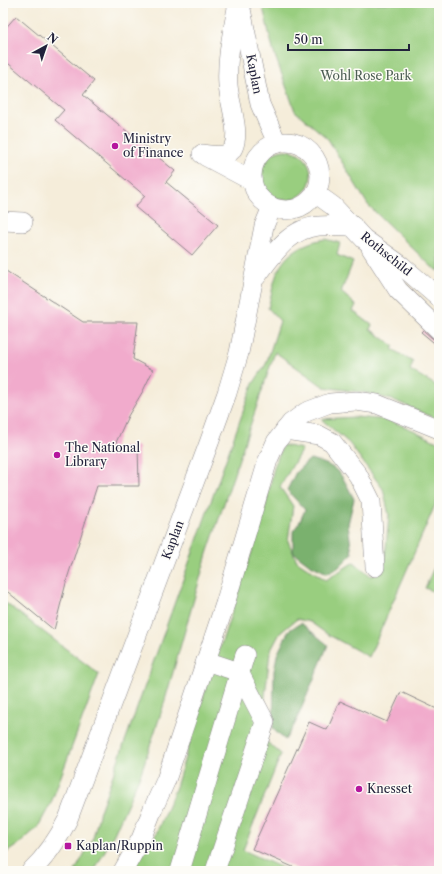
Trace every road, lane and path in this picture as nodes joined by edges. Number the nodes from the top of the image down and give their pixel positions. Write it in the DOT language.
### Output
graph roads {
  1 [pos="239,3"];
  2 [pos="277,143"];
  3 [pos="252,181"];
  4 [pos="315,193"];
  5 [pos="272,207"];
  6 [pos="3,221"];
  7 [pos="23,222"];
  8 [pos="359,233"];
  9 [pos="253,280"];
  10 [pos="439,298"];
  11 [pos="439,330"];
  12 [pos="439,429"];
  13 [pos="285,430"];
  14 [pos="375,567"];
  15 [pos="206,661"];
  16 [pos="242,664"];
  17 [pos="36,866"];
  18 [pos="16,871"];
  19 [pos="123,871"];
  20 [pos="180,871"];
  21 [pos="216,871"];
  1 -- 2 [label="street, Kaplan"];
  1 -- 3 [label="street"];
  2 -- 3 [label="street"];
  2 -- 4 [label="street"];
  3 -- 5 [label="street"];
  4 -- 5 [label="street"];
  4 -- 8 [label="street, Rothschild"];
  5 -- 9 [label="street, Kaplan"];
  6 -- 7 [label="street"];
  8 -- 9 [label="street"];
  8 -- 10 [label="street, Rothschild"];
  8 -- 11 [label="street"];
  9 -- 17 [label="street, Kaplan"];
  12 -- 13 [label="street"];
  13 -- 14 [label="street"];
  13 -- 15 [label="street"];
  15 -- 16 [label="street"];
  15 -- 19 [label="street"];
  16 -- 20 [label="street"];
  16 -- 21 [label="street"];
  17 -- 18 [label="street, Kaplan"];
}
